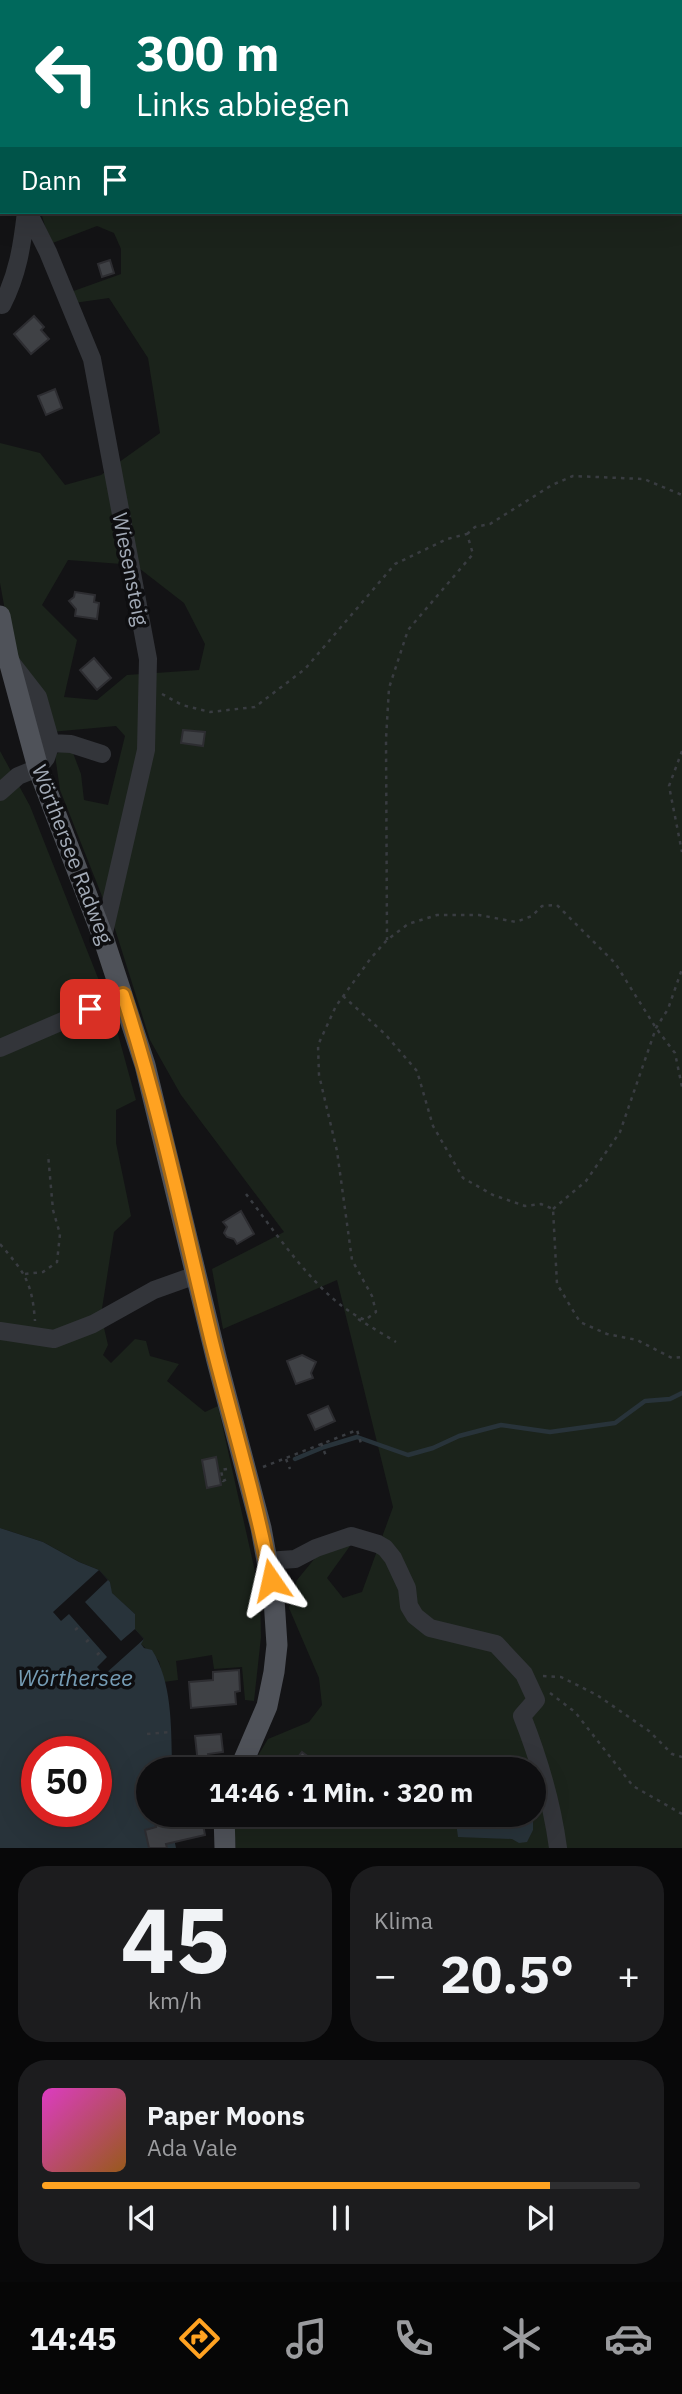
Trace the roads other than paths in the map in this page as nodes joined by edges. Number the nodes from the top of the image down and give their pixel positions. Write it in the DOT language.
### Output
graph roads {
  1 [pos="27,214"];
  2 [pos="28,214"];
  3 [pos="2,305"];
  4 [pos="0,616"];
  5 [pos="8,657"];
  6 [pos="51,743"];
  7 [pos="102,754"];
  8 [pos="38,768"];
  9 [pos="0,792"];
  10 [pos="103,937"];
  11 [pos="123,995"];
  12 [pos="0,1048"];
  13 [pos="197,1275"];
  14 [pos="0,1331"];
  15 [pos="267,1561"];
  16 [pos="245,1757"];
  17 [pos="224,1827"];
  18 [pos="225,1848"];
  19 [pos="558,1848"];
  1 -- 3 [label="street"];
  2 -- 10 [label="street, Wiesensteig"];
  4 -- 5 [label="main road"];
  5 -- 6 [label="street"];
  5 -- 8 [label="main road"];
  6 -- 7 [label="street"];
  6 -- 8 [label="street"];
  8 -- 9 [label="street"];
  8 -- 10 [label="main road"];
  10 -- 11 [label="main road"];
  11 -- 12 [label="street"];
  11 -- 13 [label="main road"];
  13 -- 14 [label="street"];
  13 -- 15 [label="main road"];
  15 -- 16 [label="main road"];
  15 -- 19 [label="street"];
  17 -- 18 [label="main road"];
}
